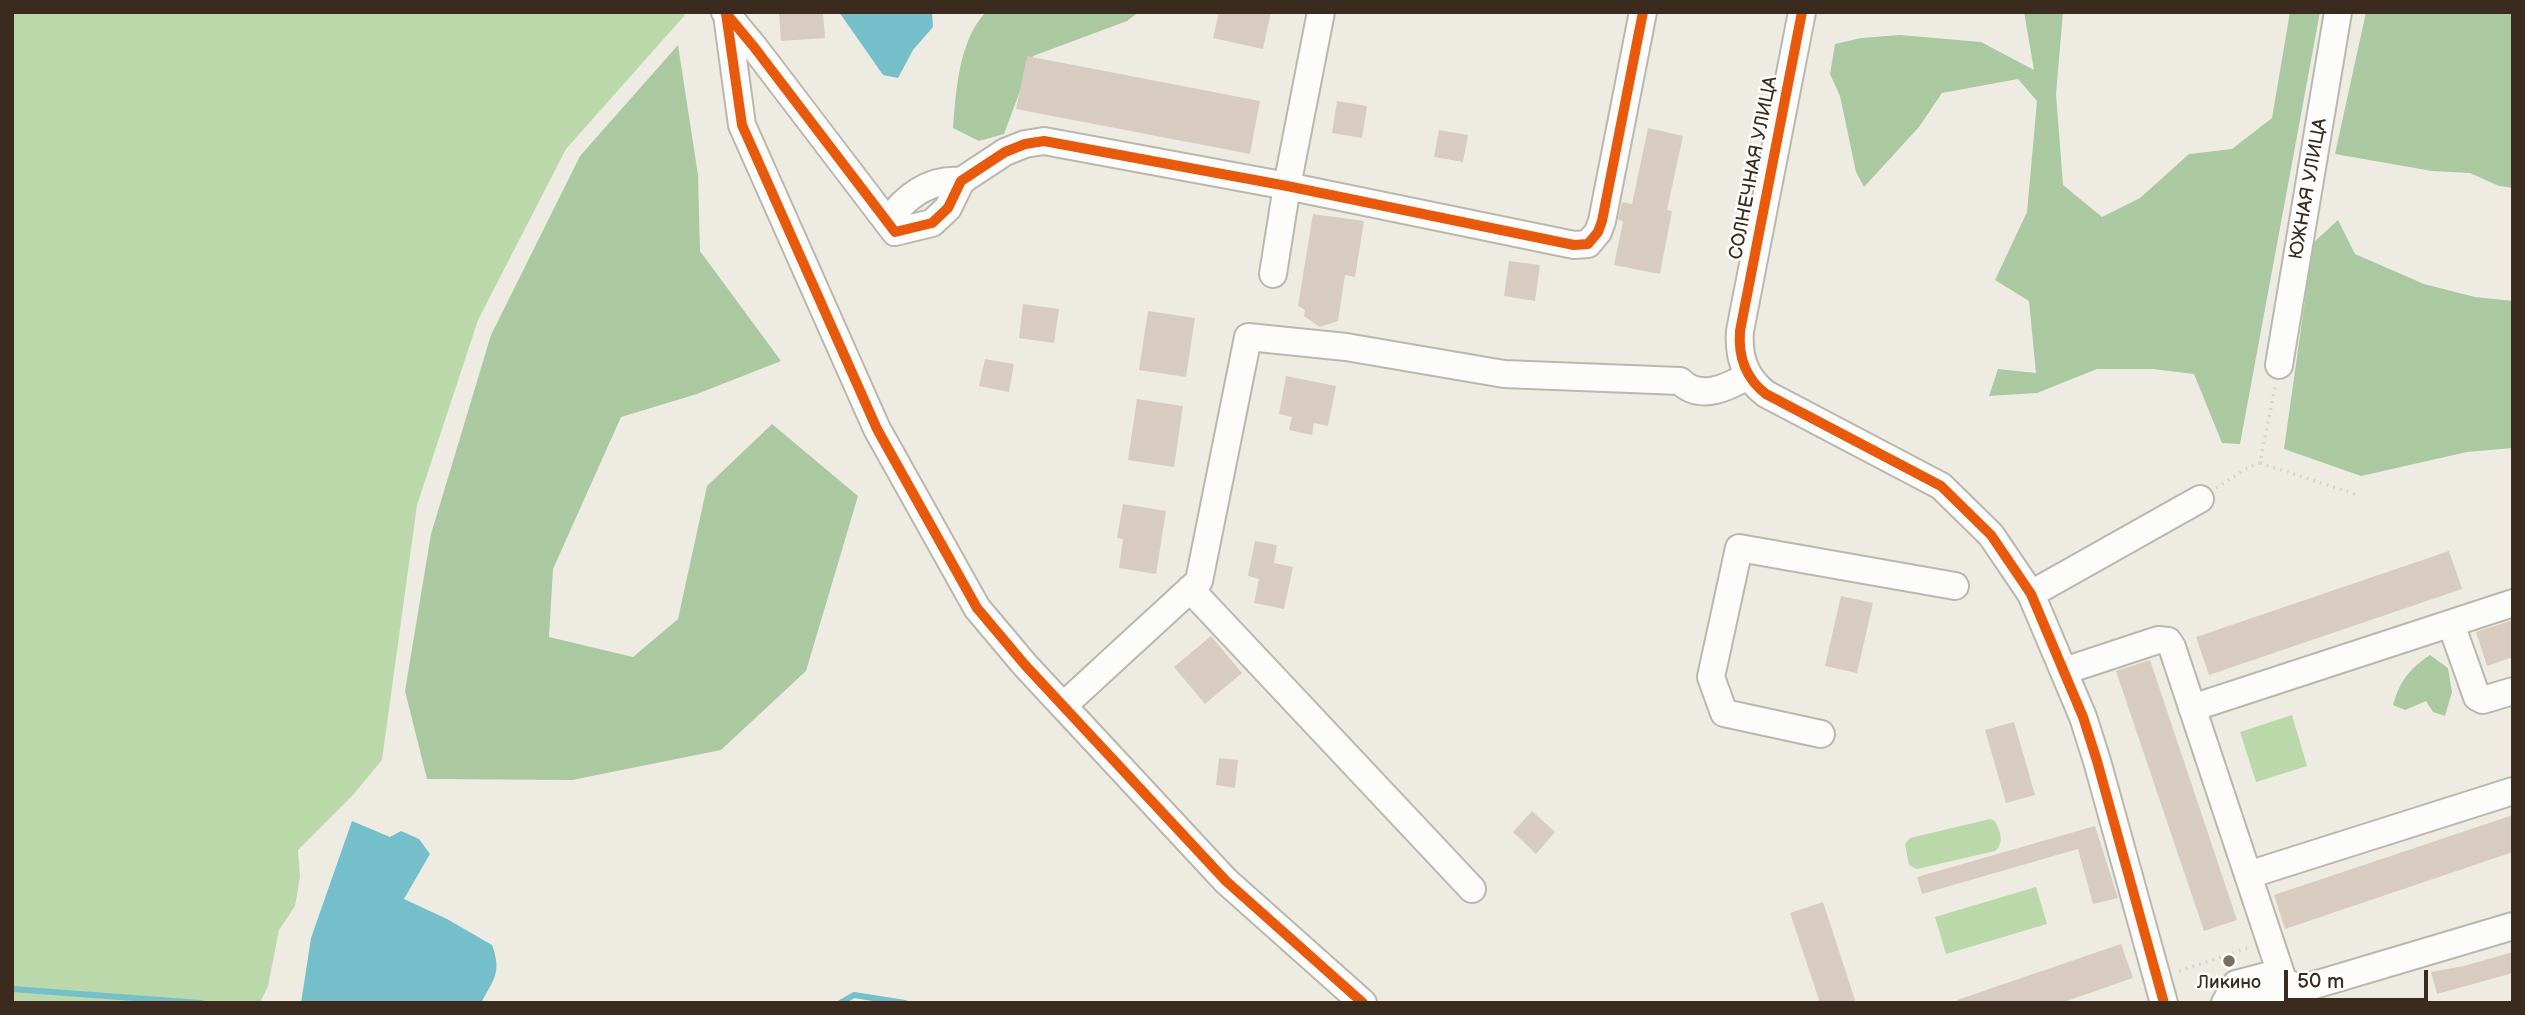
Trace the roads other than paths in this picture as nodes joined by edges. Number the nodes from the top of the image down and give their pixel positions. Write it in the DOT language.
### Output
graph roads {
  1 [pos="1321,12"];
  2 [pos="1643,12"];
  3 [pos="1802,12"];
  4 [pos="2338,12"];
  5 [pos="726,13"];
  6 [pos="1287,186"];
  7 [pos="1273,274"];
  8 [pos="2279,365"];
  9 [pos="1747,376"];
  10 [pos="2200,499"];
  11 [pos="1955,586"];
  12 [pos="1190,589"];
  13 [pos="2031,594"];
  14 [pos="2513,603"];
  15 [pos="2451,624"];
  16 [pos="2064,671"];
  17 [pos="2513,691"];
  18 [pos="1063,706"];
  19 [pos="2192,708"];
  20 [pos="1821,734"];
  21 [pos="2513,792"];
  22 [pos="2248,875"];
  23 [pos="1472,889"];
  24 [pos="2513,926"];
  25 [pos="2296,985"];
  26 [pos="1363,1003"];
  27 [pos="2164,1003"];
  28 [pos="2225,1003"];
  29 [pos="2254,1003"];
  1 -- 6 [label="street"];
  2 -- 6 [label="street"];
  3 -- 9 [label="street, СОЛНЕЧНАЯ УЛИЦА"];
  4 -- 8 [label="street, ЮЖНАЯ УЛИЦА"];
  5 -- 6 [label="street"];
  5 -- 18 [label="street"];
  6 -- 7 [label="street"];
  9 -- 12 [label="street"];
  9 -- 13 [label="street"];
  10 -- 13 [label="street"];
  11 -- 20 [label="street"];
  12 -- 18 [label="street"];
  12 -- 23 [label="street"];
  13 -- 16 [label="street"];
  14 -- 15 [label="street"];
  15 -- 17 [label="street"];
  15 -- 19 [label="street"];
  16 -- 19 [label="street"];
  16 -- 27 [label="street"];
  18 -- 26 [label="street"];
  19 -- 22 [label="street"];
  21 -- 22 [label="street"];
  22 -- 25 [label="street"];
  24 -- 25 [label="street"];
  25 -- 28 [label="street"];
  25 -- 29 [label="street"];
}
